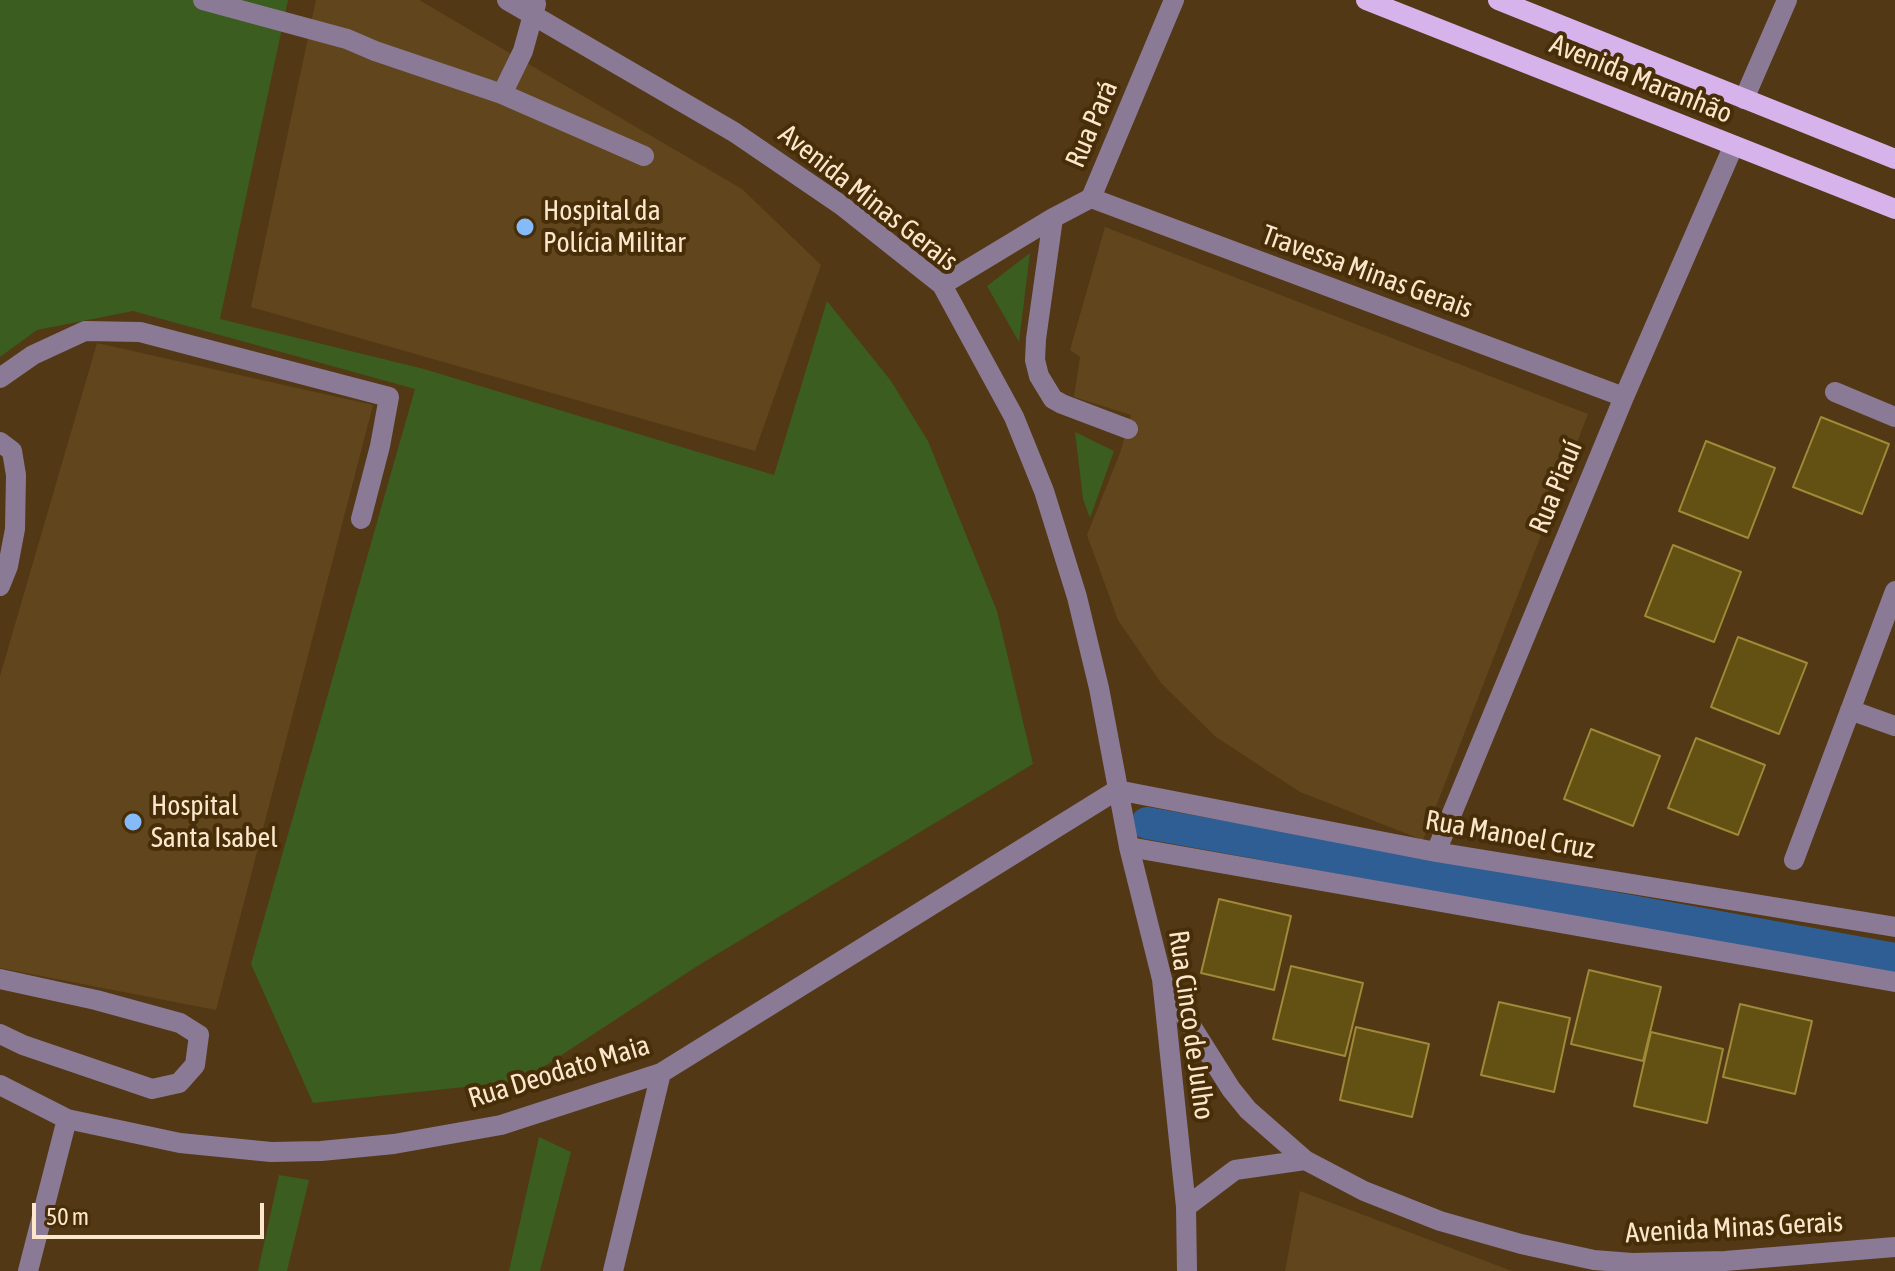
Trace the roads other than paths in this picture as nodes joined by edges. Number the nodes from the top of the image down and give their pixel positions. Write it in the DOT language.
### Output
graph roads {
  1 [pos="203,0"];
  2 [pos="507,0"];
  3 [pos="1174,0"];
  4 [pos="1366,0"];
  5 [pos="1498,0"];
  6 [pos="1787,0"];
  7 [pos="535,6"];
  8 [pos="502,94"];
  9 [pos="1744,99"];
  10 [pos="1733,147"];
  11 [pos="644,156"];
  12 [pos="1895,159"];
  13 [pos="1091,198"];
  14 [pos="1895,209"];
  15 [pos="1053,218"];
  16 [pos="942,285"];
  17 [pos="0,378"];
  18 [pos="1835,392"];
  19 [pos="1624,397"];
  20 [pos="1895,417"];
  21 [pos="1128,429"];
  22 [pos="0,442"];
  23 [pos="361,519"];
  24 [pos="0,586"];
  25 [pos="1895,591"];
  26 [pos="1850,710"];
  27 [pos="1895,726"];
  28 [pos="1117,790"];
  29 [pos="1129,847"];
  30 [pos="1436,852"];
  31 [pos="1794,860"];
  32 [pos="1895,927"];
  33 [pos="0,979"];
  34 [pos="1162,979"];
  35 [pos="1895,982"];
  36 [pos="0,1034"];
  37 [pos="661,1073"];
  38 [pos="0,1085"];
  39 [pos="67,1119"];
  40 [pos="1305,1160"];
  41 [pos="1186,1207"];
  42 [pos="1895,1247"];
  43 [pos="28,1271"];
  44 [pos="613,1271"];
  45 [pos="1187,1271"];
  1 -- 8 [label="street"];
  2 -- 7 [label="street, Avenida Minas Gerais"];
  3 -- 13 [label="street, Rua Pará"];
  4 -- 10 [label="main road, Avenida Maranhão"];
  5 -- 9 [label="main road, Avenida Maranhão"];
  6 -- 9 [label="street"];
  7 -- 8 [label="street"];
  7 -- 16 [label="street, Avenida Minas Gerais"];
  8 -- 11 [label="street"];
  9 -- 12 [label="main road, Avenida Maranhão"];
  10 -- 14 [label="main road, Avenida Maranhão"];
  10 -- 19 [label="street, Rua Piauí"];
  13 -- 15 [label="street, Rua Pará"];
  13 -- 19 [label="street, Travessa Minas Gerais"];
  15 -- 16 [label="street, Rua Pará"];
  15 -- 21 [label="street"];
  16 -- 28 [label="street, Avenida Minas Gerais"];
  17 -- 23 [label="street"];
  18 -- 20 [label="street"];
  19 -- 30 [label="street, Rua Piauí"];
  22 -- 24 [label="street"];
  25 -- 26 [label="street"];
  26 -- 27 [label="street"];
  26 -- 31 [label="street"];
  28 -- 29 [label="street, Rua Cinco de Julho"];
  28 -- 30 [label="street, Rua Manoel Cruz"];
  28 -- 37 [label="street, Rua Deodato Maia"];
  29 -- 34 [label="street, Rua Cinco de Julho"];
  29 -- 35 [label="street"];
  30 -- 32 [label="street, Rua Manoel Cruz"];
  33 -- 36 [label="street"];
  34 -- 40 [label="street, Avenida Minas Gerais"];
  34 -- 41 [label="street, Rua Cinco de Julho"];
  37 -- 39 [label="street, Rua Deodato Maia"];
  37 -- 44 [label="street"];
  38 -- 39 [label="street, Rua Deodato Maia"];
  39 -- 43 [label="street"];
  40 -- 41 [label="street"];
  40 -- 42 [label="street, Avenida Minas Gerais"];
  41 -- 45 [label="street, Rua Cinco de Julho"];
}
